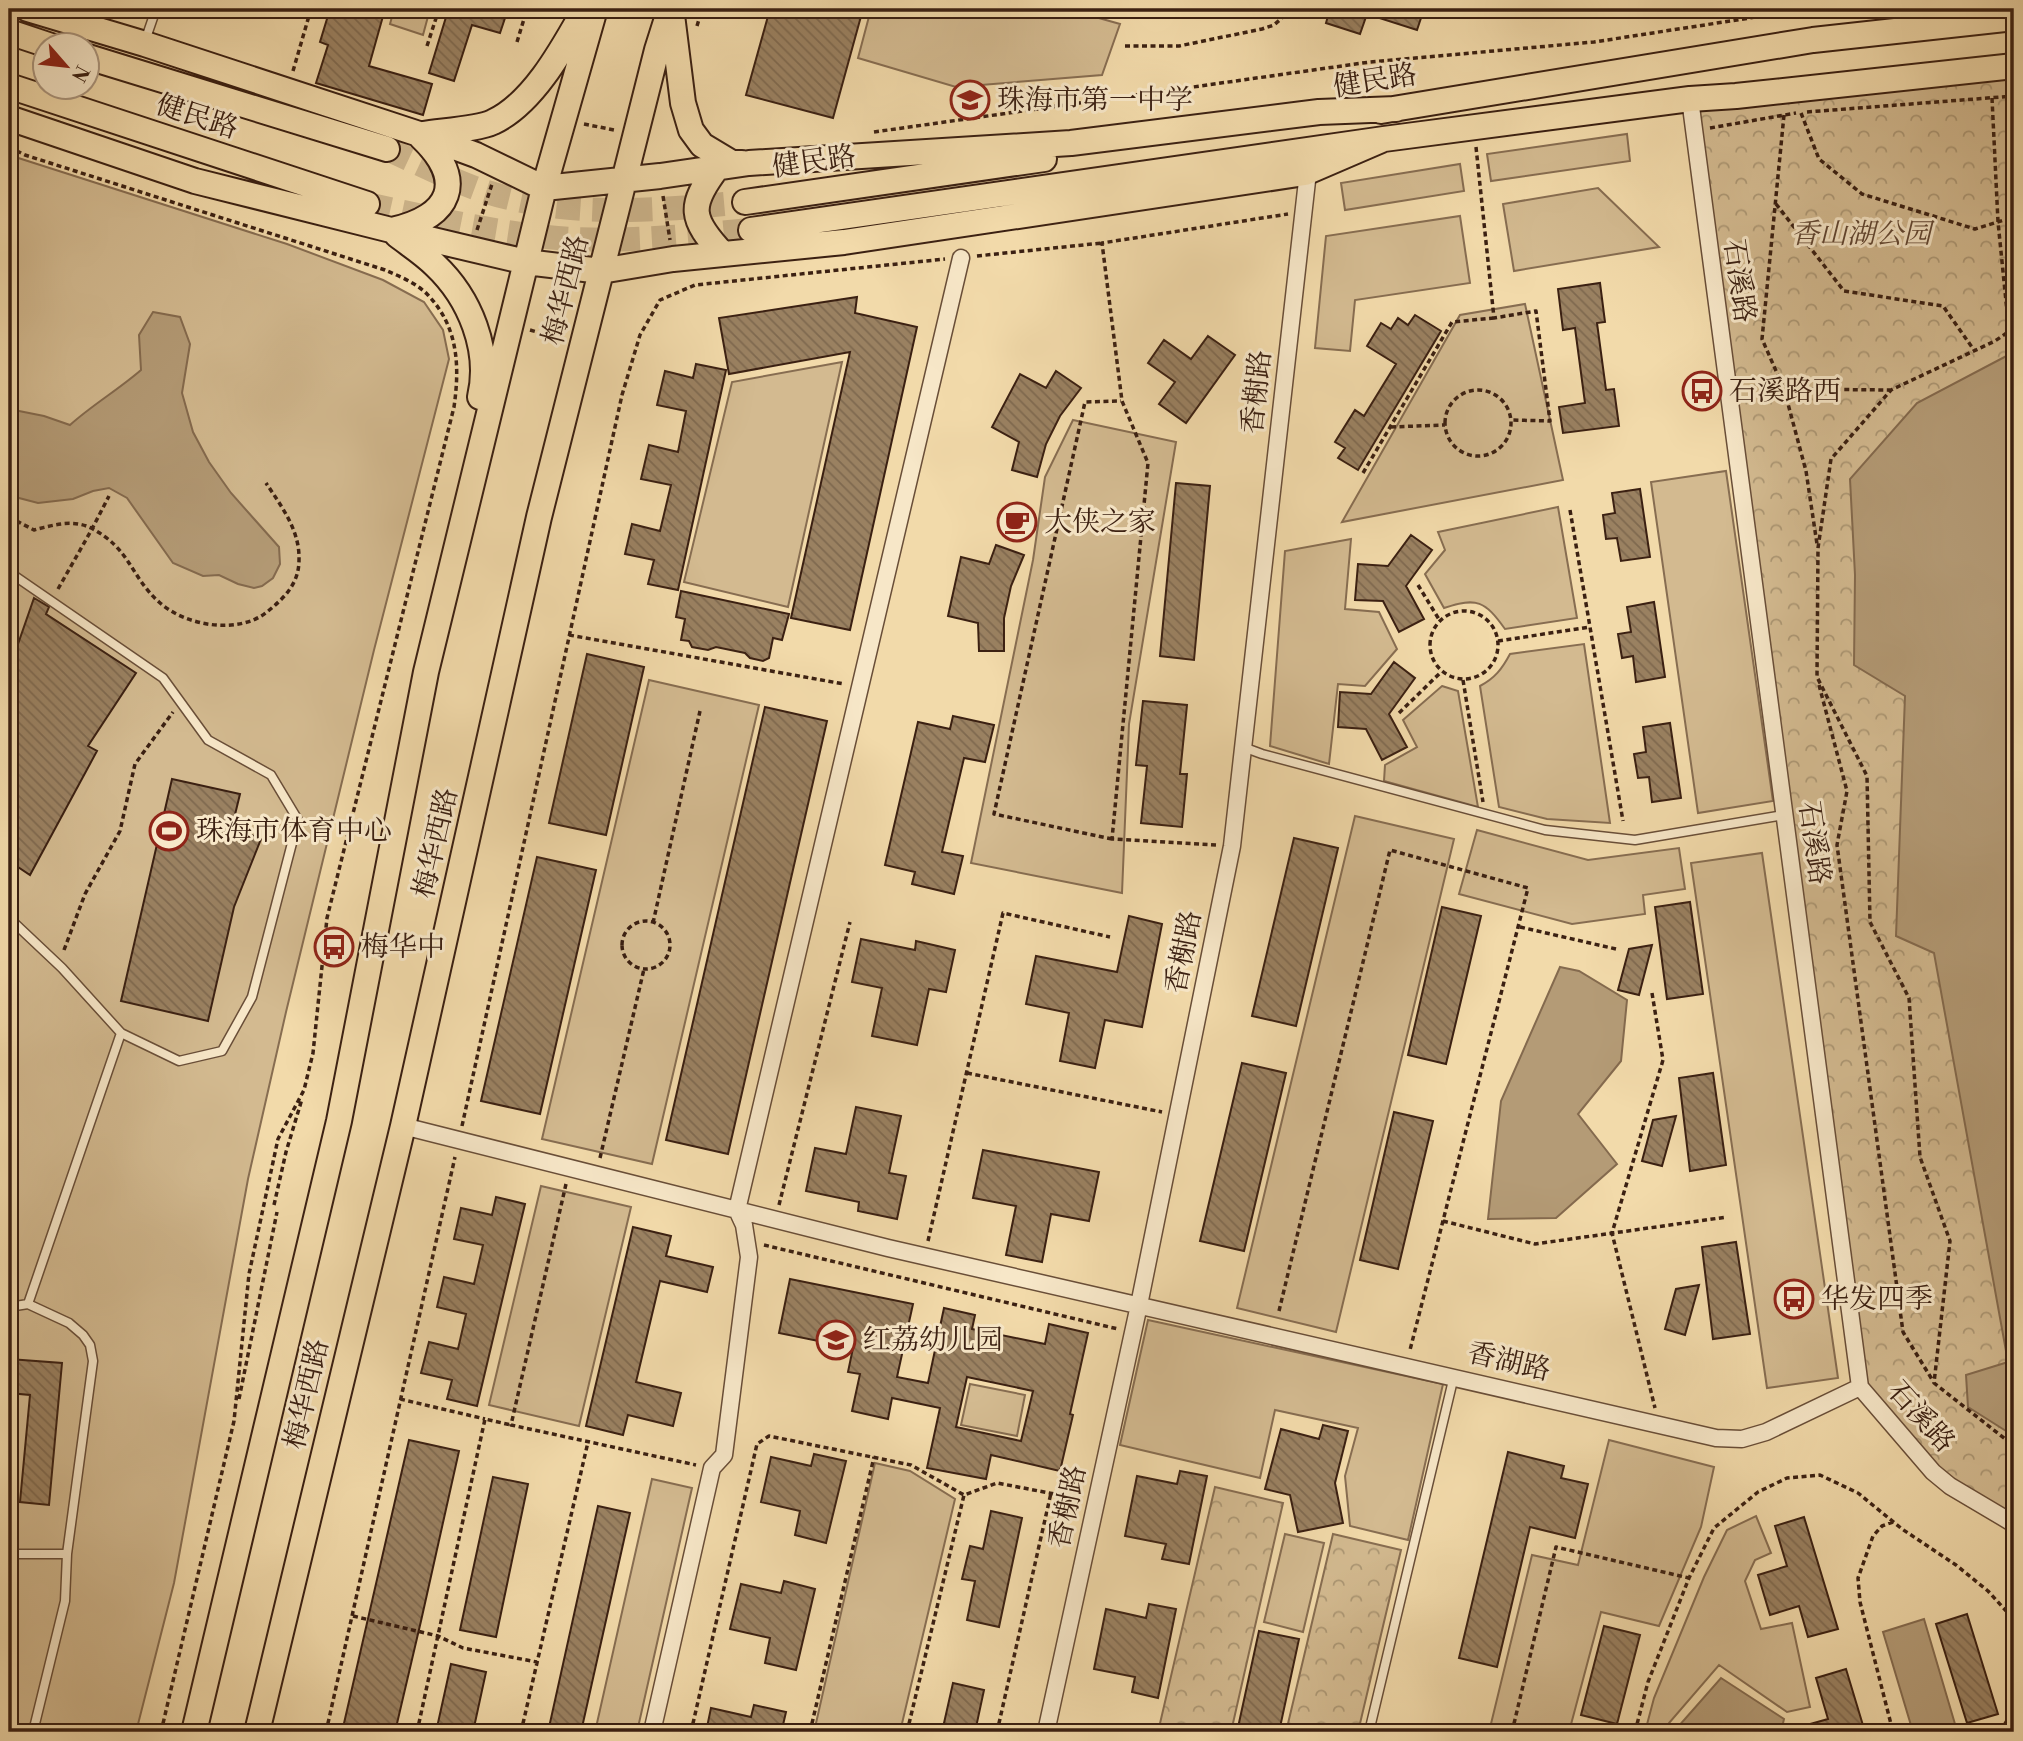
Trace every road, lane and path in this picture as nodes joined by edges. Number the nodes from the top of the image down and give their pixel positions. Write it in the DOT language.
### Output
graph roads {
  1 [pos="28,9"];
  2 [pos="156,9"];
  3 [pos="311,9"];
  4 [pos="439,9"];
  5 [pos="527,9"];
  6 [pos="585,9"];
  7 [pos="595,9"];
  8 [pos="671,9"];
  9 [pos="702,9"];
  10 [pos="1292,9"];
  11 [pos="1808,9"];
  12 [pos="2014,18"];
  13 [pos="9,32"];
  14 [pos="694,35"];
  15 [pos="32,40"];
  16 [pos="517,42"];
  17 [pos="145,44"];
  18 [pos="428,46"];
  19 [pos="1125,46"];
  20 [pos="102,61"];
  21 [pos="2014,66"];
  22 [pos="9,86"];
  23 [pos="288,91"];
  24 [pos="2014,96"];
  25 [pos="1992,98"];
  26 [pos="1690,99"];
  27 [pos="1396,109"];
  28 [pos="1801,113"];
  29 [pos="1784,115"];
  30 [pos="9,118"];
  31 [pos="1474,127"];
  32 [pos="1693,131"];
  33 [pos="863,133"];
  34 [pos="419,134"];
  35 [pos="1384,139"];
  36 [pos="387,149"];
  37 [pos="749,163"];
  38 [pos="716,168"];
  39 [pos="1308,172"];
  40 [pos="625,180"];
  41 [pos="544,188"];
  42 [pos="745,202"];
  43 [pos="1775,202"];
  44 [pos="368,204"];
  45 [pos="1304,211"];
  46 [pos="2014,217"];
  47 [pos="1998,222"];
  48 [pos="391,230"];
  49 [pos="751,230"];
  50 [pos="1102,243"];
  51 [pos="723,254"];
  52 [pos="961,258"];
  53 [pos="526,261"];
  54 [pos="601,271"];
  55 [pos="1494,318"];
  56 [pos="2014,328"];
  57 [pos="2009,331"];
  58 [pos="1974,350"];
  59 [pos="1784,389"];
  60 [pos="1891,390"];
  61 [pos="1122,401"];
  62 [pos="1512,420"];
  63 [pos="1445,425"];
  64 [pos="1390,427"];
  65 [pos="1363,473"];
  66 [pos="266,483"];
  67 [pos="109,496"];
  68 [pos="470,499"];
  69 [pos="1570,510"];
  70 [pos="9,517"];
  71 [pos="92,529"];
  72 [pos="1818,548"];
  73 [pos="9,572"];
  74 [pos="1418,586"];
  75 [pos="51,601"];
  76 [pos="1440,621"];
  77 [pos="1590,627"];
  78 [pos="569,635"];
  79 [pos="1498,641"];
  80 [pos="1441,672"];
  81 [pos="1817,677"];
  82 [pos="1463,680"];
  83 [pos="860,687"];
  84 [pos="180,701"];
  85 [pos="700,712"];
  86 [pos="1399,713"];
  87 [pos="1243,747"];
  88 [pos="1485,814"];
  89 [pos="1784,816"];
  90 [pos="1623,821"];
  91 [pos="1112,839"];
  92 [pos="1232,846"];
  93 [pos="9,918"];
  94 [pos="850,922"];
  95 [pos="653,923"];
  96 [pos="1519,926"];
  97 [pos="1110,937"];
  98 [pos="1616,949"];
  99 [pos="58,965"];
  100 [pos="644,969"];
  101 [pos="1652,993"];
  102 [pos="121,1033"];
  103 [pos="966,1073"];
  104 [pos="304,1090"];
  105 [pos="1178,1115"];
  106 [pos="403,1126"];
  107 [pos="459,1140"];
  108 [pos="570,1168"];
  109 [pos="596,1175"];
  110 [pos="274,1205"];
  111 [pos="737,1210"];
  112 [pos="277,1212"];
  113 [pos="1727,1217"];
  114 [pos="776,1220"];
  115 [pos="1443,1221"];
  116 [pos="1612,1233"];
  117 [pos="747,1241"];
  118 [pos="924,1256"];
  119 [pos="28,1304"];
  120 [pos="1139,1305"];
  121 [pos="9,1307"];
  122 [pos="1279,1311"];
  123 [pos="1133,1333"];
  124 [pos="1406,1366"];
  125 [pos="1454,1376"];
  126 [pos="1934,1383"];
  127 [pos="1860,1387"];
  128 [pos="400,1399"];
  129 [pos="485,1419"];
  130 [pos="234,1421"];
  131 [pos="1659,1424"];
  132 [pos="511,1425"];
  133 [pos="588,1441"];
  134 [pos="2014,1446"];
  135 [pos="874,1457"];
  136 [pos="712,1468"];
  137 [pos="1051,1493"];
  138 [pos="964,1495"];
  139 [pos="1096,1502"];
  140 [pos="1893,1522"];
  141 [pos="2014,1524"];
  142 [pos="9,1553"];
  143 [pos="67,1554"];
  144 [pos="1689,1578"];
  145 [pos="352,1616"];
  146 [pos="2014,1628"];
  147 [pos="438,1636"];
  148 [pos="537,1662"];
  149 [pos="2014,1700"];
  150 [pos="33,1732"];
  151 [pos="194,1732"];
  152 [pos="257,1732"];
  153 [pos="326,1732"];
  154 [pos="417,1732"];
  155 [pos="521,1732"];
  156 [pos="652,1732"];
  157 [pos="691,1732"];
  158 [pos="810,1732"];
  159 [pos="907,1732"];
  160 [pos="997,1732"];
  161 [pos="1046,1732"];
  162 [pos="1369,1732"];
  163 [pos="1512,1732"];
  164 [pos="1635,1732"];
  165 [pos="1894,1732"];
  166 [pos="2000,1732"];
  1 -- 17 [label="main road"];
  2 -- 17 [label="lane"];
  3 -- 23 [label="path"];
  4 -- 18 [label="path"];
  5 -- 16 [label="path"];
  6 -- 34 [label="main road"];
  7 -- 41 [label="main road, 梅华西路"];
  8 -- 37 [label="main road"];
  8 -- 40 [label="main road, 梅华西路"];
  9 -- 14 [label="path"];
  10 -- 19 [label="path"];
  11 -- 33 [label="path"];
  12 -- 27 [label="main road, 健民路"];
  13 -- 15 [label="main road"];
  17 -- 23 [label="main road"];
  20 -- 36 [label="main road, 健民路"];
  21 -- 26 [label="main road, 健民路"];
  22 -- 44 [label="main road, 健民路"];
  23 -- 34 [label="main road"];
  24 -- 25 [label="path"];
  25 -- 28 [label="path"];
  25 -- 47 [label="path"];
  26 -- 31 [label="main road, 健民路"];
  26 -- 32 [label="street, 石溪路"];
  27 -- 37 [label="main road"];
  27 -- 42 [label="main road, 健民路"];
  28 -- 29 [label="path"];
  28 -- 47 [label="path"];
  29 -- 32 [label="path"];
  29 -- 43 [label="path"];
  30 -- 48 [label="main road"];
  31 -- 35 [label="main road, 健民路"];
  31 -- 55 [label="path"];
  32 -- 89 [label="street, 石溪路"];
  34 -- 41 [label="main road"];
  34 -- 48 [label="main road"];
  35 -- 39 [label="main road"];
  35 -- 49 [label="main road, 健民路"];
  37 -- 38 [label="main road"];
  38 -- 40 [label="main road"];
  38 -- 51 [label="main road"];
  39 -- 45 [label="street, 香榭路"];
  39 -- 51 [label="main road"];
  40 -- 41 [label="main road"];
  40 -- 54 [label="main road, 梅华西路"];
  41 -- 53 [label="main road, 梅华西路"];
  43 -- 58 [label="path"];
  43 -- 59 [label="path"];
  45 -- 50 [label="path"];
  45 -- 87 [label="street, 香榭路"];
  46 -- 47 [label="path"];
  47 -- 57 [label="path"];
  48 -- 53 [label="main road"];
  48 -- 68 [label="main road"];
  50 -- 52 [label="path"];
  50 -- 61 [label="path"];
  51 -- 54 [label="main road"];
  52 -- 78 [label="path"];
  52 -- 83 [label="street"];
  53 -- 54 [label="main road"];
  53 -- 68 [label="main road, 梅华西路"];
  54 -- 106 [label="main road, 梅华西路"];
  55 -- 62 [label="path"];
  55 -- 64 [label="path"];
  56 -- 57 [label="path"];
  57 -- 58 [label="path"];
  58 -- 60 [label="path"];
  59 -- 60 [label="path"];
  59 -- 72 [label="path"];
  60 -- 72 [label="path"];
  61 -- 91 [label="path"];
  61 -- 91 [label="path"];
  62 -- 63 [label="path"];
  62 -- 63 [label="path"];
  63 -- 64 [label="path"];
  64 -- 65 [label="path"];
  66 -- 71 [label="path"];
  67 -- 71 [label="path"];
  68 -- 151 [label="main road, 梅华西路"];
  69 -- 77 [label="path"];
  70 -- 71 [label="path"];
  71 -- 75 [label="path"];
  72 -- 81 [label="path"];
  73 -- 75 [label="lane"];
  74 -- 76 [label="path"];
  75 -- 84 [label="lane"];
  76 -- 79 [label="path"];
  76 -- 80 [label="path"];
  77 -- 79 [label="path"];
  77 -- 90 [label="path"];
  78 -- 83 [label="path"];
  78 -- 107 [label="path"];
  79 -- 82 [label="path"];
  80 -- 82 [label="path"];
  80 -- 86 [label="path"];
  81 -- 126 [label="path"];
  81 -- 126 [label="path"];
  82 -- 88 [label="path"];
  83 -- 111 [label="street"];
  84 -- 99 [label="path"];
  84 -- 102 [label="lane"];
  85 -- 95 [label="path"];
  87 -- 88 [label="lane"];
  87 -- 92 [label="street, 香榭路"];
  88 -- 89 [label="lane"];
  89 -- 127 [label="street, 石溪路"];
  91 -- 92 [label="path"];
  92 -- 105 [label="street, 香榭路"];
  93 -- 99 [label="lane"];
  94 -- 114 [label="path"];
  95 -- 100 [label="path"];
  95 -- 100 [label="path"];
  96 -- 98 [label="path"];
  96 -- 115 [label="path"];
  96 -- 122 [label="path"];
  97 -- 103 [label="path"];
  99 -- 102 [label="lane"];
  100 -- 109 [label="path"];
  101 -- 116 [label="path"];
  102 -- 119 [label="lane"];
  103 -- 105 [label="path"];
  103 -- 118 [label="path"];
  104 -- 110 [label="path"];
  105 -- 120 [label="street, 香榭路"];
  106 -- 107 [label="street, 香湖路"];
  106 -- 152 [label="main road, 梅华西路"];
  107 -- 108 [label="street, 香湖路"];
  107 -- 128 [label="path"];
  108 -- 109 [label="street, 香湖路"];
  108 -- 132 [label="path"];
  109 -- 111 [label="street, 香湖路"];
  111 -- 114 [label="street, 香湖路"];
  111 -- 117 [label="street"];
  112 -- 130 [label="path"];
  113 -- 116 [label="path"];
  114 -- 118 [label="street, 香湖路"];
  115 -- 116 [label="path"];
  115 -- 124 [label="path"];
  116 -- 131 [label="path"];
  117 -- 123 [label="path"];
  117 -- 136 [label="street"];
  118 -- 120 [label="street, 香湖路"];
  119 -- 121 [label="lane"];
  119 -- 143 [label="lane"];
  120 -- 123 [label="street, 香榭路"];
  120 -- 124 [label="street, 香湖路"];
  123 -- 139 [label="street, 香榭路"];
  124 -- 125 [label="street, 香湖路"];
  125 -- 131 [label="street, 香湖路"];
  125 -- 162 [label="lane"];
  126 -- 134 [label="path"];
  127 -- 131 [label="street, 香湖路"];
  127 -- 141 [label="street, 石溪路"];
  128 -- 129 [label="path"];
  128 -- 145 [label="path"];
  129 -- 132 [label="path"];
  129 -- 147 [label="path"];
  132 -- 133 [label="path"];
  133 -- 136 [label="path"];
  133 -- 148 [label="path"];
  135 -- 138 [label="path"];
  135 -- 157 [label="path"];
  135 -- 158 [label="path"];
  136 -- 156 [label="street"];
  137 -- 138 [label="path"];
  137 -- 139 [label="path"];
  137 -- 160 [label="path"];
  138 -- 159 [label="path"];
  139 -- 161 [label="street, 香榭路"];
  140 -- 144 [label="path"];
  140 -- 146 [label="path"];
  140 -- 165 [label="path"];
  142 -- 143 [label="lane"];
  143 -- 150 [label="lane"];
  144 -- 163 [label="path"];
  144 -- 164 [label="path"];
  145 -- 147 [label="path"];
  145 -- 153 [label="path"];
  147 -- 148 [label="path"];
  147 -- 154 [label="path"];
  148 -- 155 [label="path"];
  149 -- 166 [label="path"];
}
